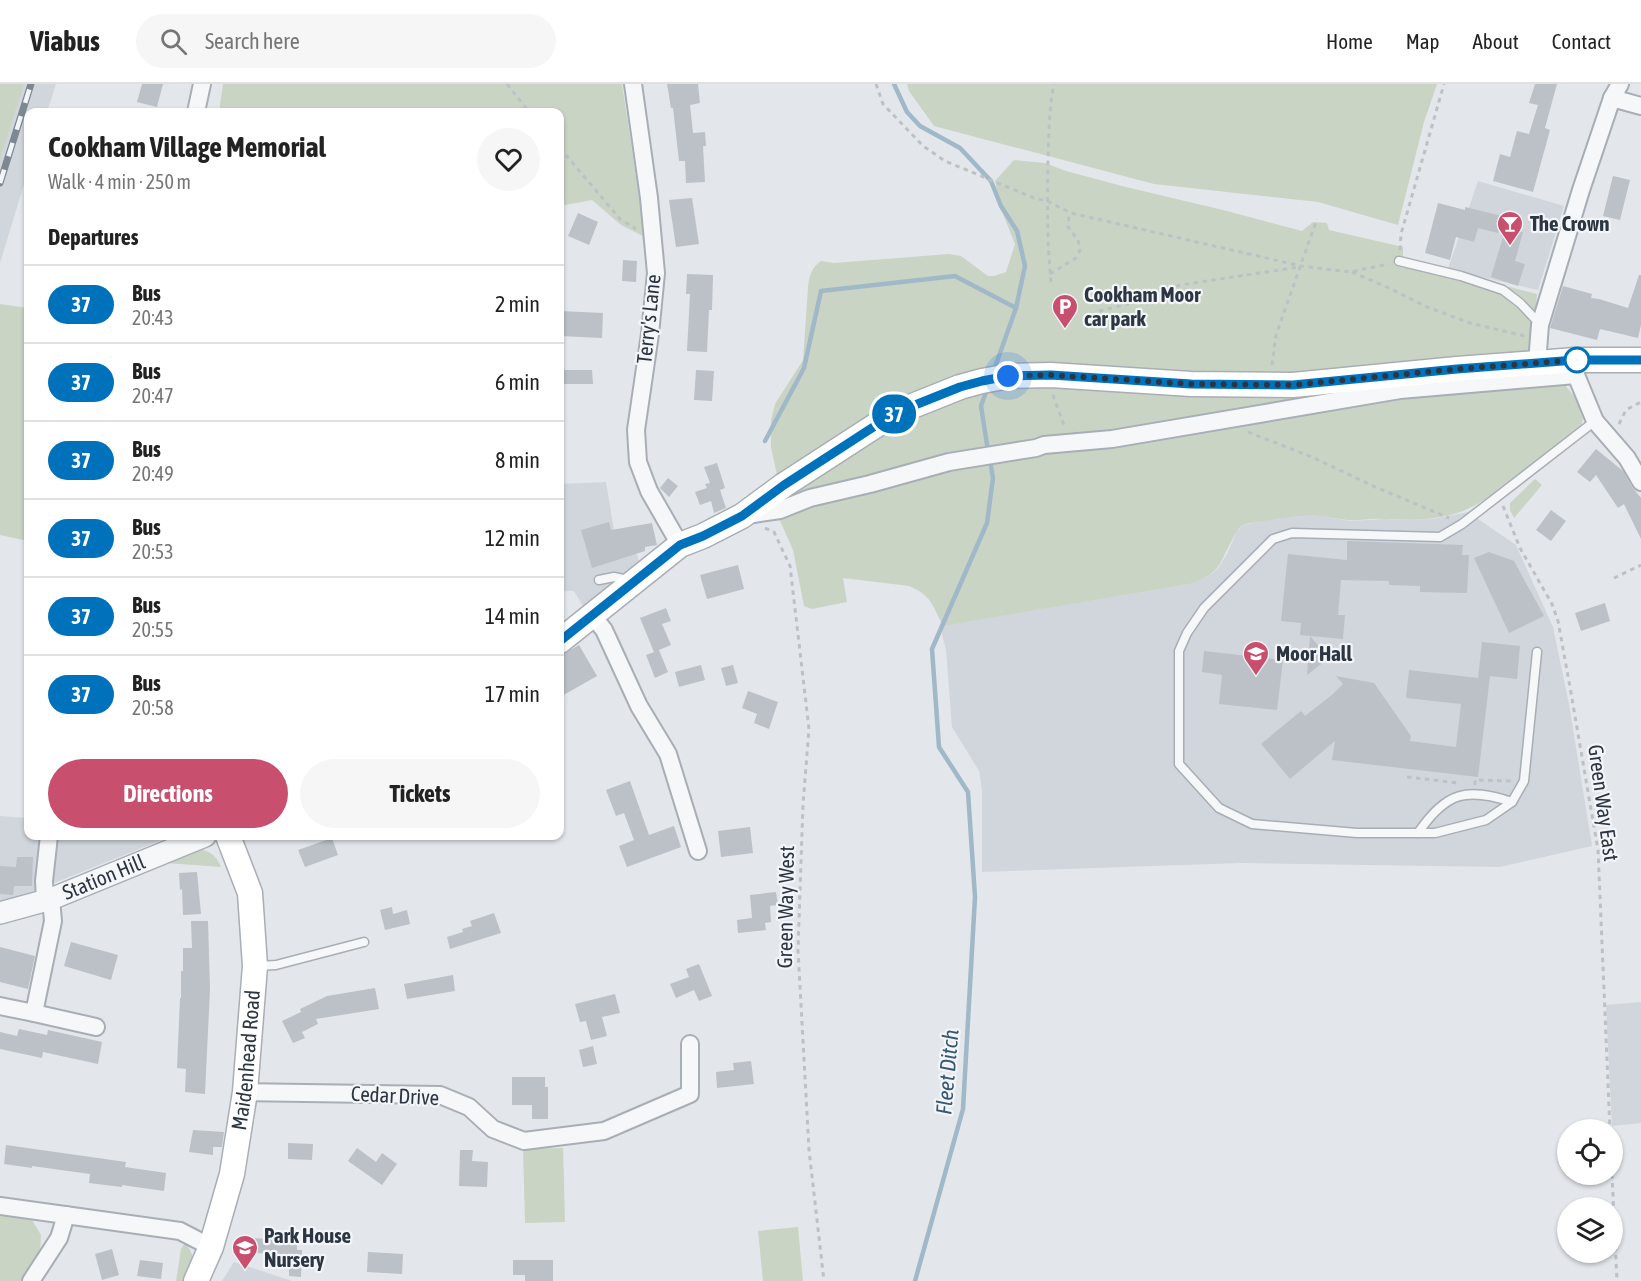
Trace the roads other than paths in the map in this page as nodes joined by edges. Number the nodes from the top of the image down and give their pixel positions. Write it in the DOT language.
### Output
graph roads {
  1 [pos="202,84"];
  2 [pos="633,84"];
  3 [pos="1616,91"];
  4 [pos="1641,106"];
  5 [pos="197,108"];
  6 [pos="1399,261"];
  7 [pos="1540,325"];
  8 [pos="1641,360"];
  9 [pos="1537,363"];
  10 [pos="1576,368"];
  11 [pos="1595,421"];
  12 [pos="1641,482"];
  13 [pos="742,516"];
  14 [pos="680,545"];
  15 [pos="599,580"];
  16 [pos="633,582"];
  17 [pos="592,615"];
  18 [pos="564,638"];
  19 [pos="1537,652"];
  20 [pos="1512,802"];
  21 [pos="1418,833"];
  22 [pos="49,840"];
  23 [pos="195,840"];
  24 [pos="230,840"];
  25 [pos="698,851"];
  26 [pos="48,900"];
  27 [pos="0,913"];
  28 [pos="364,942"];
  29 [pos="255,966"];
  30 [pos="0,1006"];
  31 [pos="34,1013"];
  32 [pos="96,1027"];
  33 [pos="690,1044"];
  34 [pos="245,1092"];
  35 [pos="0,1206"];
  36 [pos="66,1215"];
  37 [pos="211,1247"];
  38 [pos="31,1281"];
  39 [pos="196,1281"];
  1 -- 5 [label="street"];
  2 -- 14 [label="street, Terry's Lane"];
  3 -- 4 [label="street"];
  3 -- 7 [label="street"];
  6 -- 7 [label="lane"];
  7 -- 9 [label="street"];
  8 -- 10 [label="main road"];
  9 -- 10 [label="main road"];
  9 -- 13 [label="main road"];
  10 -- 11 [label="street"];
  10 -- 13 [label="street"];
  11 -- 12 [label="street"];
  11 -- 21 [label="lane"];
  13 -- 14 [label="main road"];
  14 -- 16 [label="main road"];
  15 -- 16 [label="lane"];
  16 -- 17 [label="main road"];
  17 -- 18 [label="main road"];
  17 -- 25 [label="street"];
  19 -- 20 [label="lane"];
  20 -- 21 [label="lane"];
  20 -- 21 [label="lane"];
  22 -- 26 [label="street"];
  23 -- 26 [label="street, Station Hill"];
  24 -- 29 [label="main road, Maidenhead Road"];
  26 -- 27 [label="street, Station Hill"];
  26 -- 31 [label="street"];
  28 -- 29 [label="lane"];
  29 -- 34 [label="main road, Maidenhead Road"];
  30 -- 31 [label="street"];
  31 -- 32 [label="street"];
  33 -- 34 [label="street, Cedar Drive"];
  34 -- 37 [label="main road, Maidenhead Road"];
  35 -- 36 [label="street"];
  36 -- 37 [label="street"];
  36 -- 38 [label="street"];
  37 -- 39 [label="main road, Maidenhead Road"];
}
